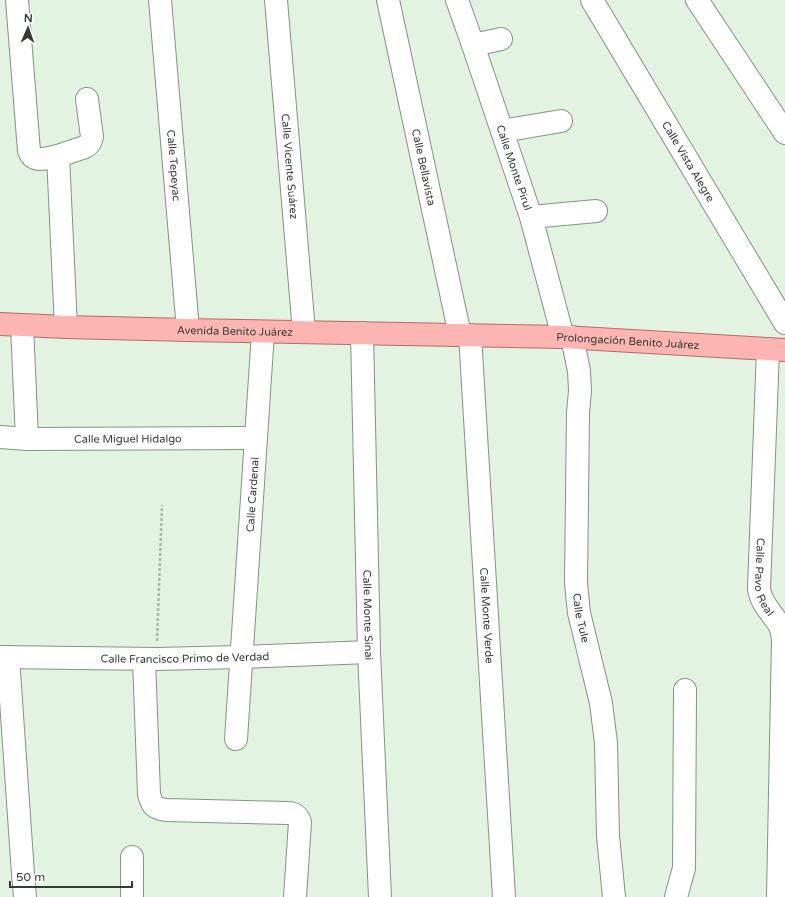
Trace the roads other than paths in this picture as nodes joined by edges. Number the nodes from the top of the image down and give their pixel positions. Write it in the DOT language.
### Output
graph roads {
  1 [pos="17,0"];
  2 [pos="160,0"];
  3 [pos="276,0"];
  4 [pos="388,0"];
  5 [pos="457,0"];
  6 [pos="592,0"];
  7 [pos="697,0"];
  8 [pos="501,39"];
  9 [pos="473,45"];
  10 [pos="87,99"];
  11 [pos="561,121"];
  12 [pos="502,131"];
  13 [pos="785,133"];
  14 [pos="58,156"];
  15 [pos="596,211"];
  16 [pos="531,217"];
  17 [pos="785,323"];
  18 [pos="0,324"];
  19 [pos="22,325"];
  20 [pos="66,327"];
  21 [pos="188,330"];
  22 [pos="263,332"];
  23 [pos="304,332"];
  24 [pos="362,333"];
  25 [pos="465,335"];
  26 [pos="567,337"];
  27 [pos="777,349"];
  28 [pos="0,437"];
  29 [pos="256,438"];
  30 [pos="27,439"];
  31 [pos="369,652"];
  32 [pos="4,657"];
  33 [pos="241,657"];
  34 [pos="150,659"];
  35 [pos="685,690"];
  36 [pos="236,739"];
  37 [pos="132,857"];
  38 [pos="25,897"];
  39 [pos="132,897"];
  40 [pos="295,897"];
  41 [pos="380,897"];
  42 [pos="504,897"];
  43 [pos="614,897"];
  44 [pos="676,897"];
  45 [pos="778,897"];
  1 -- 14 [label="street"];
  2 -- 21 [label="street, Calle Tepeyac"];
  3 -- 23 [label="street, Calle Vicente Suárez"];
  4 -- 25 [label="street, Calle Bellavista"];
  5 -- 9 [label="street, Calle Monte Pirul"];
  6 -- 17 [label="street, Calle Vista Alegre"];
  7 -- 13 [label="street"];
  8 -- 9 [label="street"];
  9 -- 12 [label="street, Calle Monte Pirul"];
  10 -- 14 [label="street"];
  11 -- 12 [label="street"];
  12 -- 16 [label="street, Calle Monte Pirul"];
  14 -- 20 [label="street"];
  15 -- 16 [label="street"];
  16 -- 26 [label="street, Calle Monte Pirul"];
  18 -- 19 [label="main road, Avenida Benito Juárez"];
  19 -- 20 [label="main road, Avenida Benito Juárez"];
  19 -- 30 [label="street"];
  20 -- 21 [label="main road, Avenida Benito Juárez"];
  21 -- 22 [label="main road, Avenida Benito Juárez"];
  22 -- 23 [label="main road, Avenida Benito Juárez"];
  22 -- 29 [label="street, Calle Cardenal"];
  23 -- 24 [label="main road, Avenida Benito Juárez"];
  24 -- 25 [label="main road, Avenida Benito Juárez"];
  24 -- 31 [label="street, Calle Monte Sinai"];
  25 -- 26 [label="main road, Prolongación Benito Juárez"];
  25 -- 42 [label="street, Calle Monte Verde"];
  26 -- 27 [label="main road, Prolongación Benito Juárez"];
  26 -- 43 [label="street, Calle Tule"];
  27 -- 45 [label="street, Calle Pavo Real"];
  28 -- 30 [label="street, Calle Miguel Hidalgo"];
  29 -- 30 [label="street, Calle Miguel Hidalgo"];
  29 -- 33 [label="street, Calle Cardenal"];
  31 -- 33 [label="street, Calle Francisco Primo de Verdad"];
  31 -- 41 [label="street, Calle Monte Sinai"];
  32 -- 34 [label="street, Calle Francisco Primo de Verdad"];
  32 -- 38 [label="street"];
  33 -- 34 [label="street, Calle Francisco Primo de Verdad"];
  33 -- 36 [label="street, Calle Cardenal"];
  34 -- 40 [label="street"];
  35 -- 44 [label="street"];
  37 -- 39 [label="street"];
}
